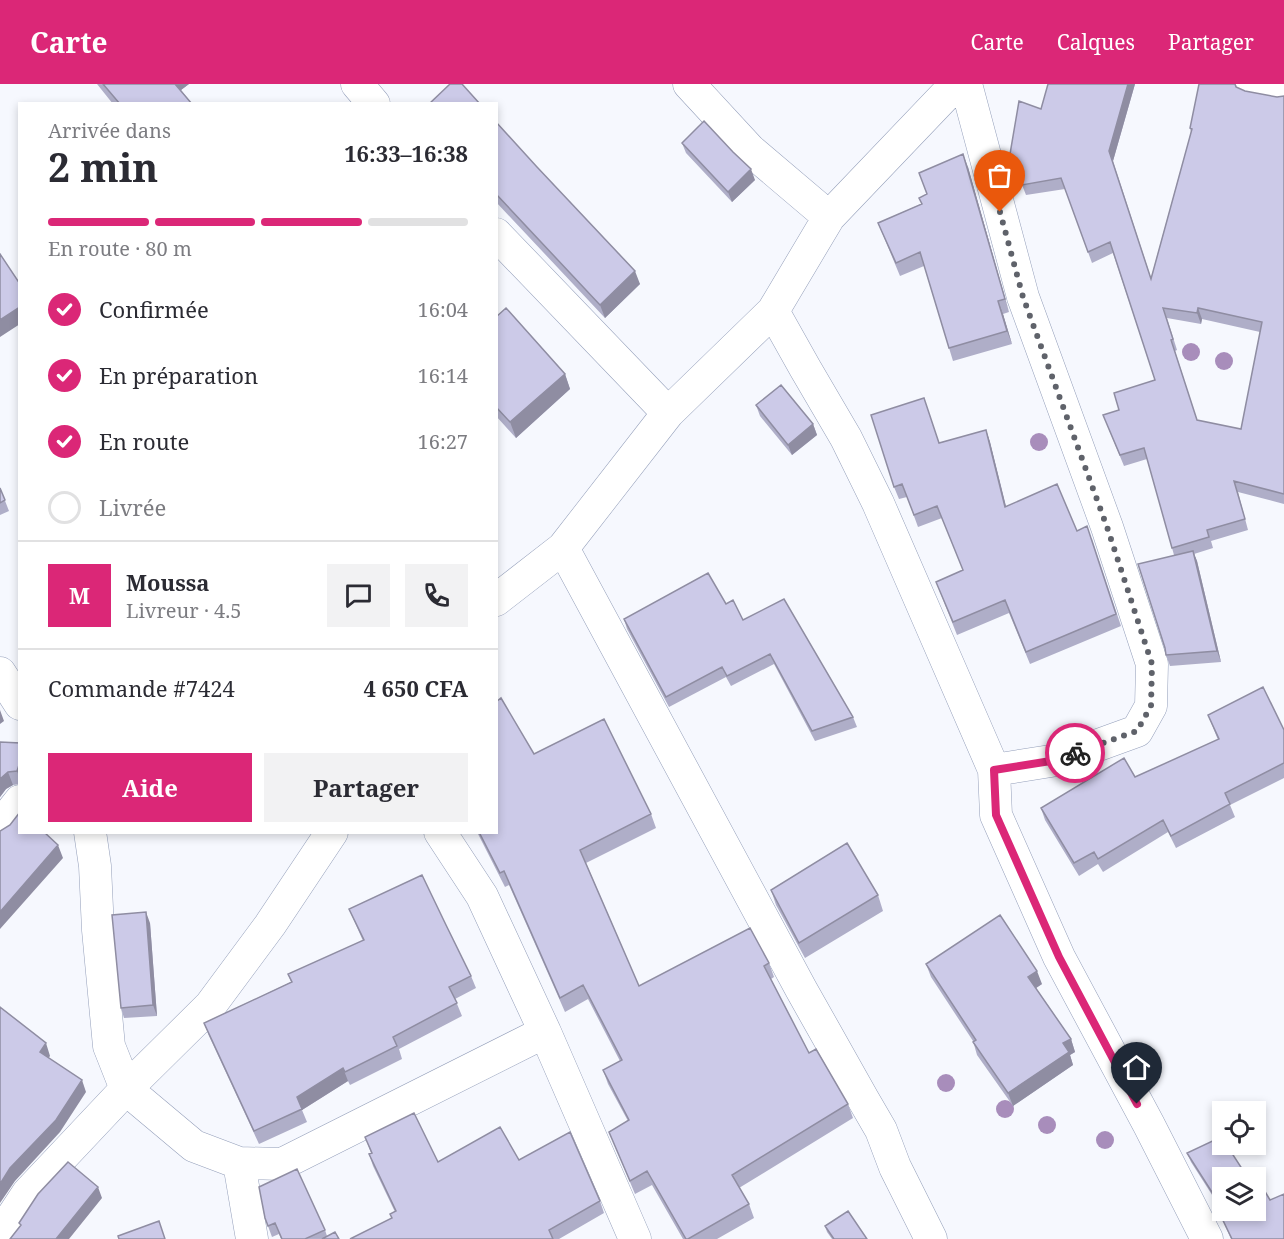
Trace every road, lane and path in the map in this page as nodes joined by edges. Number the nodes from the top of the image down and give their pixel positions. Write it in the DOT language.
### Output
graph roads {
  1 [pos="357,84"];
  2 [pos="689,84"];
  3 [pos="956,84"];
  4 [pos="966,84"];
  5 [pos="1252,84"];
  6 [pos="1284,90"];
  7 [pos="372,102"];
  8 [pos="829,217"];
  9 [pos="498,236"];
  10 [pos="773,311"];
  11 [pos="668,413"];
  12 [pos="563,548"];
  13 [pos="498,598"];
  14 [pos="0,673"];
  15 [pos="18,701"];
  16 [pos="994,770"];
  17 [pos="18,804"];
  18 [pos="0,826"];
  19 [pos="90,834"];
  20 [pos="331,834"];
  21 [pos="441,834"];
  22 [pos="545,1032"];
  23 [pos="126,1089"];
  24 [pos="239,1163"];
  25 [pos="0,1235"];
  26 [pos="252,1239"];
  27 [pos="635,1239"];
  28 [pos="931,1239"];
  29 [pos="1207,1239"];
  1 -- 7 [label="street"];
  2 -- 8 [label="street"];
  3 -- 8 [label="street"];
  4 -- 16 [label="street"];
  5 -- 6 [label="street"];
  8 -- 10 [label="street"];
  9 -- 11 [label="street"];
  10 -- 11 [label="street"];
  10 -- 16 [label="street"];
  11 -- 12 [label="street"];
  12 -- 13 [label="street"];
  12 -- 28 [label="street"];
  14 -- 15 [label="street"];
  16 -- 29 [label="street"];
  17 -- 18 [label="street"];
  19 -- 23 [label="street"];
  20 -- 23 [label="street"];
  21 -- 22 [label="street"];
  22 -- 24 [label="street"];
  22 -- 27 [label="street"];
  23 -- 24 [label="street"];
  23 -- 25 [label="street"];
  24 -- 26 [label="street"];
}
